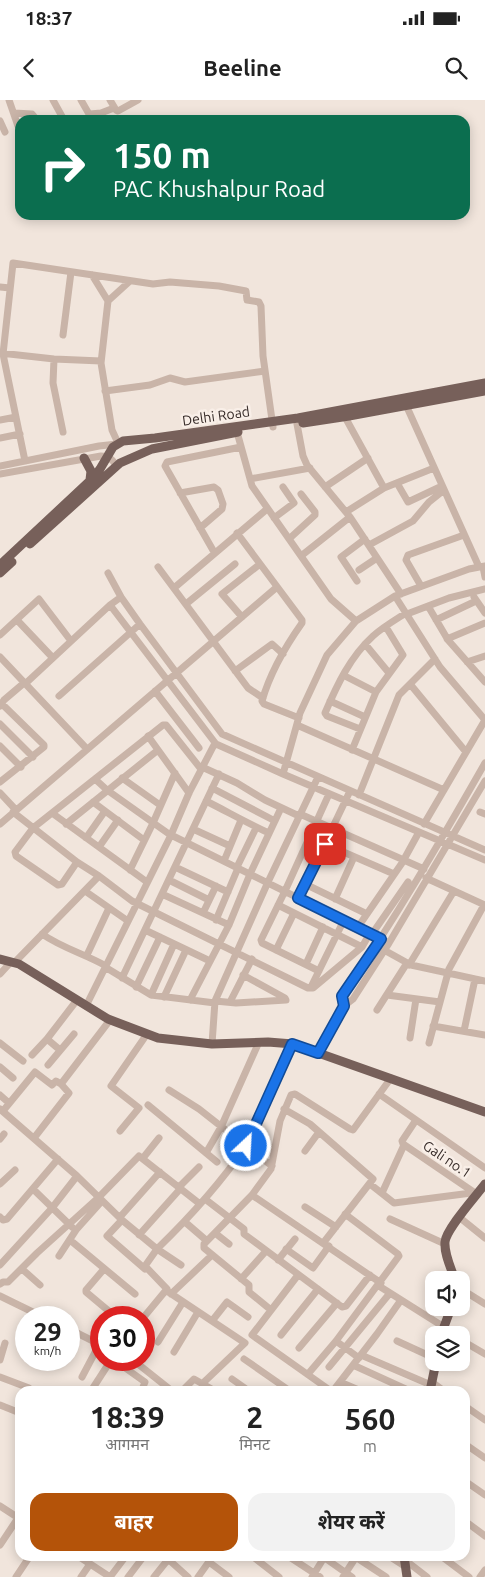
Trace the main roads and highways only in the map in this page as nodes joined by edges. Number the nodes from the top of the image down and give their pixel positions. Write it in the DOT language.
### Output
graph roads {
  1 [pos="485,383"];
  2 [pos="485,391"];
  3 [pos="273,424"];
  4 [pos="139,440"];
  5 [pos="143,452"];
  6 [pos="84,458"];
  7 [pos="90,480"];
  8 [pos="0,565"];
  9 [pos="0,573"];
  10 [pos="0,959"];
  11 [pos="485,1112"];
  12 [pos="485,1184"];
  13 [pos="452,1271"];
  14 [pos="434,1371"];
  15 [pos="431,1386"];
  16 [pos="405,1561"];
  17 [pos="407,1577"];
  1 -- 3 [label="main road, Delhi Road"];
  2 -- 3 [label="main road"];
  3 -- 4 [label="main road, Delhi Road"];
  3 -- 5 [label="main road"];
  4 -- 5 [label="main road"];
  4 -- 7 [label="main road, Delhi Road"];
  5 -- 9 [label="main road"];
  6 -- 7 [label="main road"];
  7 -- 8 [label="main road"];
  10 -- 11 [label="main road"];
  12 -- 13 [label="main road"];
  14 -- 15 [label="main road"];
  16 -- 17 [label="main road"];
}
